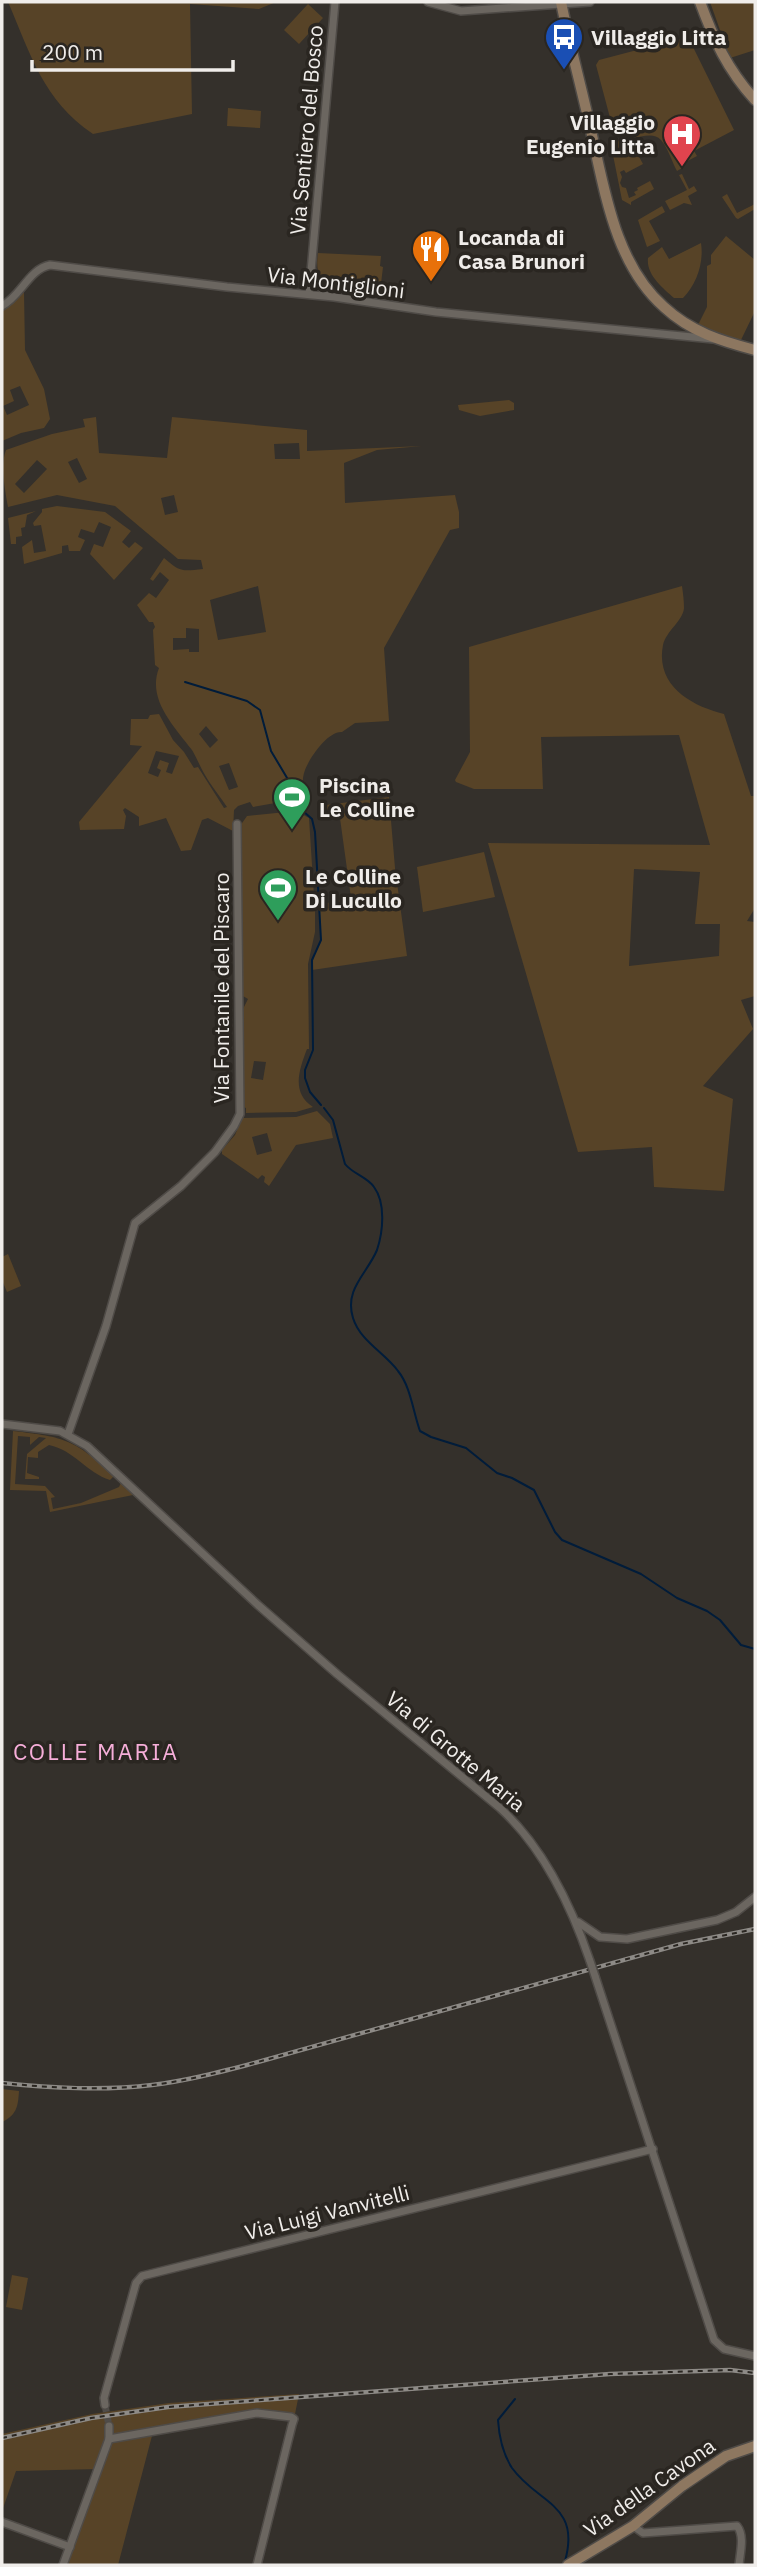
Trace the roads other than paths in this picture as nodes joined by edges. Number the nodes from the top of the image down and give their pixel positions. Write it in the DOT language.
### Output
graph roads {
  1 [pos="335,2"];
  2 [pos="428,2"];
  3 [pos="590,2"];
  4 [pos="700,2"];
  5 [pos="561,3"];
  6 [pos="755,100"];
  7 [pos="312,262"];
  8 [pos="309,294"];
  9 [pos="334,297"];
  10 [pos="2,306"];
  11 [pos="681,321"];
  12 [pos="677,337"];
  13 [pos="717,339"];
  14 [pos="755,351"];
  15 [pos="237,824"];
  16 [pos="2,1424"];
  17 [pos="68,1434"];
  18 [pos="755,1897"];
  19 [pos="575,1918"];
  20 [pos="653,2149"];
  21 [pos="755,2356"];
  22 [pos="105,2405"];
  23 [pos="109,2426"];
  24 [pos="109,2439"];
  25 [pos="755,2446"];
  26 [pos="2,2522"];
  27 [pos="633,2526"];
  28 [pos="70,2547"];
  29 [pos="63,2565"];
  30 [pos="257,2565"];
  31 [pos="568,2565"];
  32 [pos="739,2565"];
  1 -- 7 [label="street, Via Sentiero del Bosco"];
  2 -- 5 [label="street"];
  3 -- 5 [label="street"];
  4 -- 6 [label="main road"];
  5 -- 11 [label="main road"];
  7 -- 8 [label="street, Via Sentiero del Bosco"];
  7 -- 9 [label="street, Via Sentiero del Bosco"];
  8 -- 9 [label="street, Via Montiglioni"];
  8 -- 10 [label="street, Via Montiglioni"];
  9 -- 12 [label="street, Via Montiglioni"];
  11 -- 12 [label="street"];
  11 -- 13 [label="main road"];
  12 -- 13 [label="street, Via Montiglioni"];
  13 -- 14 [label="main road"];
  15 -- 17 [label="street, Via Fontanile del Piscaro"];
  16 -- 17 [label="street, Via di Grotte Maria"];
  17 -- 19 [label="street, Via di Grotte Maria"];
  18 -- 19 [label="street"];
  19 -- 20 [label="street, Via di Grotte Maria, bridge"];
  20 -- 21 [label="street, Via di Grotte Maria"];
  20 -- 22 [label="street, Via Luigi Vanvitelli"];
  23 -- 24 [label="street"];
  24 -- 28 [label="street"];
  24 -- 30 [label="street"];
  25 -- 27 [label="main road, Via della Cavona"];
  26 -- 28 [label="street"];
  27 -- 31 [label="main road, Via della Cavona"];
  27 -- 32 [label="street"];
  28 -- 29 [label="street"];
}
